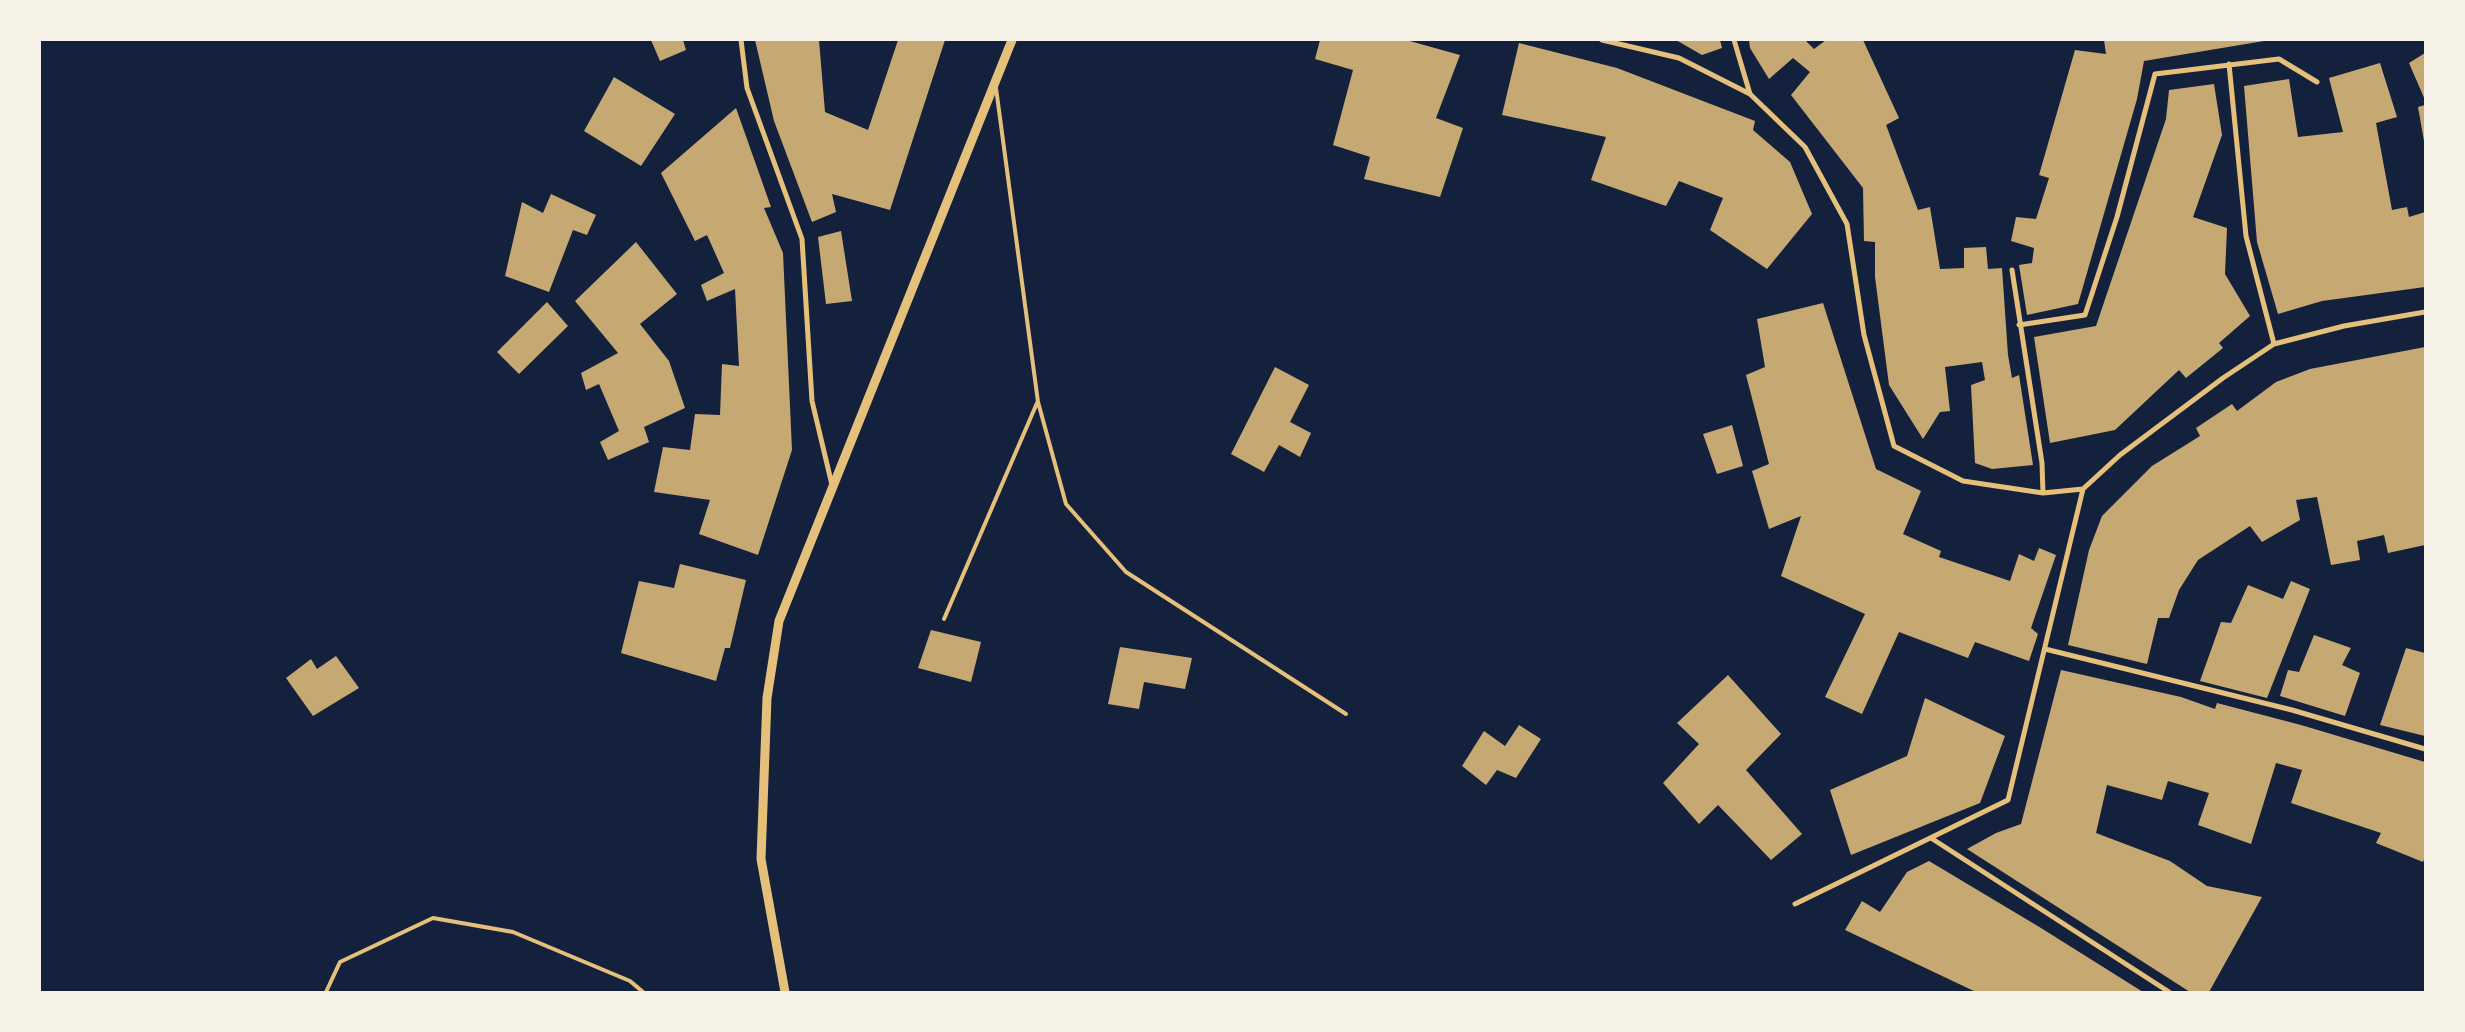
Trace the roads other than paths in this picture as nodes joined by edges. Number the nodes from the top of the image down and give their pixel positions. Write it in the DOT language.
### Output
graph roads {
  1 [pos="741,40"];
  2 [pos="1012,40"];
  3 [pos="1602,40"];
  4 [pos="1734,40"];
  5 [pos="2229,64"];
  6 [pos="2317,82"];
  7 [pos="995,83"];
  8 [pos="1750,94"];
  9 [pos="2012,270"];
  10 [pos="2425,312"];
  11 [pos="2019,325"];
  12 [pos="2274,344"];
  13 [pos="1038,402"];
  14 [pos="2083,489"];
  15 [pos="833,490"];
  16 [pos="2043,493"];
  17 [pos="944,619"];
  18 [pos="2045,649"];
  19 [pos="1346,714"];
  20 [pos="2425,749"];
  21 [pos="1931,838"];
  22 [pos="1795,904"];
  23 [pos="326,992"];
  24 [pos="643,992"];
  25 [pos="785,992"];
  26 [pos="2169,992"];
  1 -- 15 [label="street"];
  2 -- 7 [label="street"];
  3 -- 8 [label="street"];
  4 -- 8 [label="street"];
  5 -- 6 [label="street"];
  5 -- 11 [label="street"];
  5 -- 12 [label="street"];
  7 -- 13 [label="lane"];
  7 -- 15 [label="street"];
  8 -- 16 [label="street"];
  9 -- 11 [label="street"];
  10 -- 12 [label="street"];
  11 -- 16 [label="street"];
  12 -- 14 [label="street"];
  13 -- 17 [label="lane"];
  13 -- 19 [label="lane"];
  14 -- 16 [label="street"];
  14 -- 18 [label="street"];
  15 -- 25 [label="street"];
  18 -- 20 [label="street"];
  18 -- 21 [label="street"];
  21 -- 22 [label="street"];
  21 -- 26 [label="street"];
  23 -- 24 [label="lane"];
}
